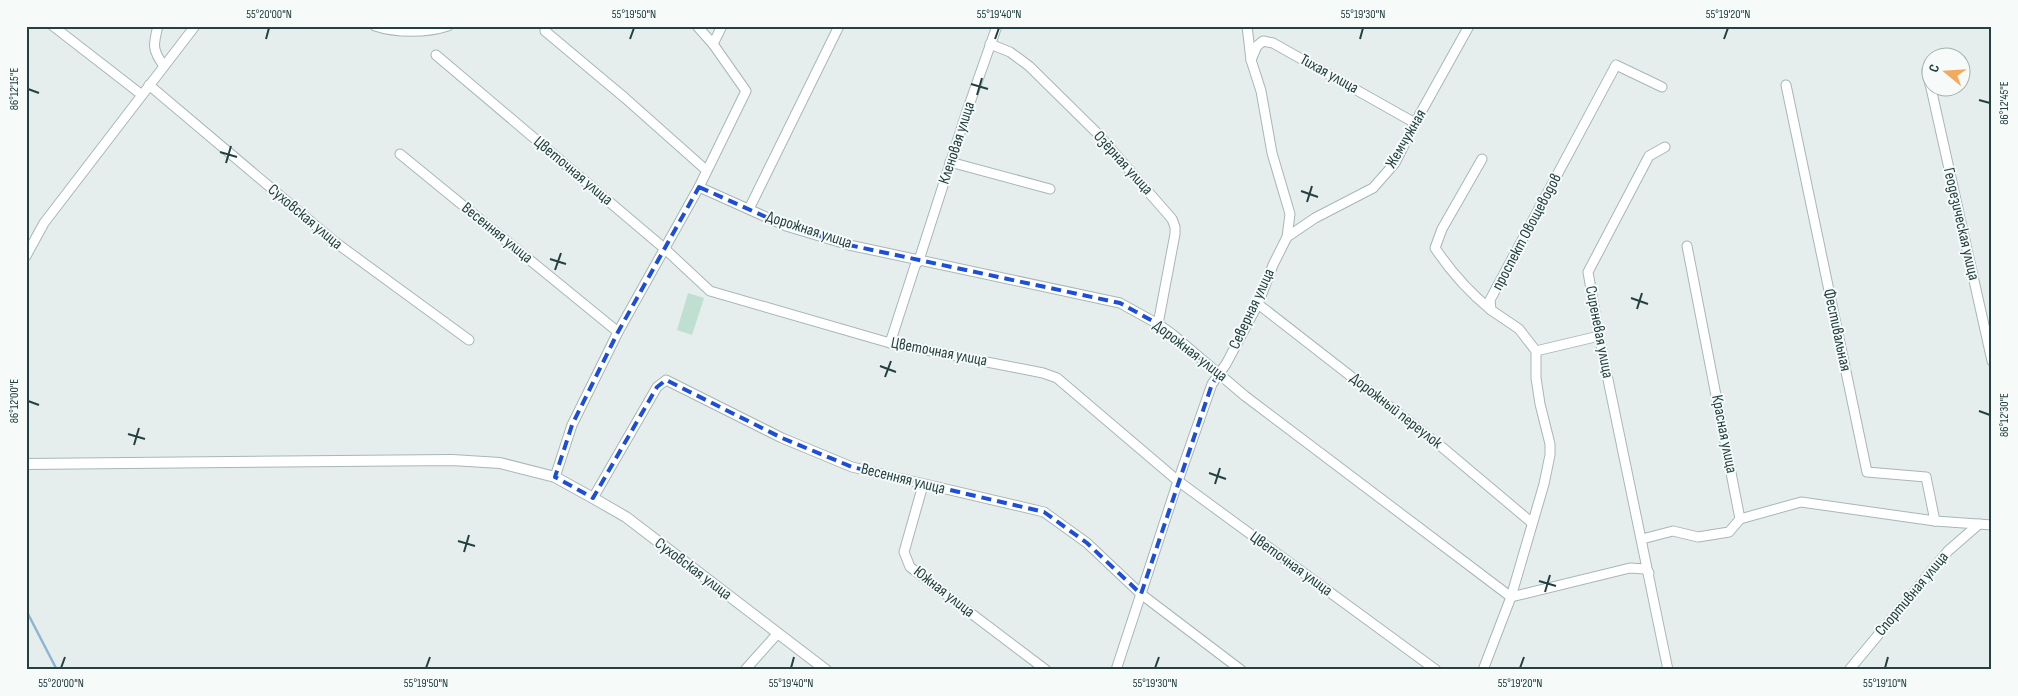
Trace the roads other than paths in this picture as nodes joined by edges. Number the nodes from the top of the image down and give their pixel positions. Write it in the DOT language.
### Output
graph roads {
  1 [pos="53,26"];
  2 [pos="158,26"];
  3 [pos="195,26"];
  4 [pos="375,26"];
  5 [pos="448,26"];
  6 [pos="697,26"];
  7 [pos="722,26"];
  8 [pos="839,26"];
  9 [pos="997,26"];
  10 [pos="1247,26"];
  11 [pos="1469,26"];
  12 [pos="431,28"];
  13 [pos="545,31"];
  14 [pos="713,44"];
  15 [pos="990,44"];
  16 [pos="436,55"];
  17 [pos="1251,60"];
  18 [pos="164,66"];
  19 [pos="149,85"];
  20 [pos="1786,86"];
  21 [pos="1662,87"];
  22 [pos="142,95"];
  23 [pos="1934,98"];
  24 [pos="1415,123"];
  25 [pos="1665,147"];
  26 [pos="400,154"];
  27 [pos="1482,159"];
  28 [pos="950,162"];
  29 [pos="706,170"];
  30 [pos="699,187"];
  31 [pos="1050,189"];
  32 [pos="749,209"];
  33 [pos="1286,237"];
  34 [pos="1687,246"];
  35 [pos="664,249"];
  36 [pos="26,256"];
  37 [pos="920,260"];
  38 [pos="1258,304"];
  39 [pos="1492,310"];
  40 [pos="1158,324"];
  41 [pos="618,332"];
  42 [pos="1599,336"];
  43 [pos="469,340"];
  44 [pos="890,342"];
  45 [pos="1536,351"];
  46 [pos="1992,361"];
  47 [pos="1219,374"];
  48 [pos="26,464"];
  49 [pos="555,478"];
  50 [pos="1178,481"];
  51 [pos="923,485"];
  52 [pos="593,498"];
  53 [pos="1740,519"];
  54 [pos="1935,521"];
  55 [pos="1531,522"];
  56 [pos="1979,524"];
  57 [pos="1992,525"];
  58 [pos="1642,538"];
  59 [pos="1649,573"];
  60 [pos="1141,594"];
  61 [pos="1511,596"];
  62 [pos="778,633"];
  63 [pos="744,670"];
  64 [pos="826,670"];
  65 [pos="1046,670"];
  66 [pos="1116,670"];
  67 [pos="1241,670"];
  68 [pos="1436,670"];
  69 [pos="1484,670"];
  70 [pos="1668,670"];
  71 [pos="1849,670"];
  1 -- 22 [label="street"];
  2 -- 18 [label="street"];
  3 -- 18 [label="street"];
  4 -- 12 [label="street"];
  5 -- 12 [label="street"];
  6 -- 14 [label="street"];
  7 -- 14 [label="street"];
  8 -- 32 [label="street"];
  9 -- 15 [label="street, Кленовая улица"];
  10 -- 17 [label="street, Северная улица"];
  11 -- 24 [label="street, Жемчужная"];
  13 -- 29 [label="street"];
  14 -- 29 [label="street"];
  15 -- 28 [label="street, Кленовая улица"];
  15 -- 40 [label="street, Озёрная улица"];
  16 -- 35 [label="street, Цветочная улица"];
  17 -- 24 [label="street, Тихая улица"];
  17 -- 33 [label="street, Северная улица"];
  18 -- 19 [label="street"];
  19 -- 22 [label="street"];
  19 -- 43 [label="street, Суховская улица"];
  20 -- 54 [label="street, Фестивальная"];
  21 -- 39 [label="street, проспект Овощеводов"];
  22 -- 36 [label="street"];
  23 -- 46 [label="street, Геодезическая улица"];
  24 -- 33 [label="street, Жемчужная"];
  25 -- 42 [label="street, Сиреневая улица"];
  26 -- 41 [label="street, Весенняя улица"];
  27 -- 39 [label="street"];
  28 -- 31 [label="street"];
  28 -- 37 [label="street, Кленовая улица"];
  29 -- 30 [label="street"];
  30 -- 32 [label="street, Дорожная улица"];
  30 -- 35 [label="street"];
  32 -- 37 [label="street, Дорожная улица"];
  33 -- 38 [label="street, Северная улица"];
  34 -- 53 [label="street, Красная улица"];
  35 -- 41 [label="street"];
  35 -- 44 [label="street, Цветочная улица"];
  37 -- 40 [label="street, Дорожная улица"];
  37 -- 44 [label="street, Кленовая улица"];
  38 -- 47 [label="street, Северная улица"];
  38 -- 55 [label="street, Дорожный переулок"];
  39 -- 45 [label="street, проспект Овощеводов"];
  40 -- 47 [label="street, Дорожная улица"];
  41 -- 49 [label="street"];
  42 -- 45 [label="street"];
  42 -- 58 [label="street, Сиреневая улица"];
  44 -- 50 [label="street, Цветочная улица"];
  45 -- 55 [label="street"];
  47 -- 50 [label="street, Северная улица"];
  47 -- 61 [label="street, Дорожная улица"];
  48 -- 49 [label="street, Суховская улица"];
  49 -- 52 [label="street, Суховская улица"];
  50 -- 60 [label="street, Северная улица"];
  50 -- 68 [label="street, Цветочная улица"];
  51 -- 52 [label="street, Весенняя улица"];
  51 -- 60 [label="street, Весенняя улица"];
  51 -- 65 [label="street, Южная улица"];
  52 -- 62 [label="street, Суховская улица"];
  53 -- 54 [label="street"];
  53 -- 58 [label="street"];
  54 -- 56 [label="street"];
  55 -- 61 [label="street"];
  56 -- 57 [label="street"];
  56 -- 71 [label="street, Спортивная улица"];
  58 -- 59 [label="street"];
  59 -- 61 [label="street"];
  59 -- 70 [label="street"];
  60 -- 66 [label="street, Северная улица"];
  60 -- 67 [label="street, Весенняя улица"];
  61 -- 69 [label="street"];
  62 -- 63 [label="street"];
  62 -- 64 [label="street, Суховская улица"];
}
